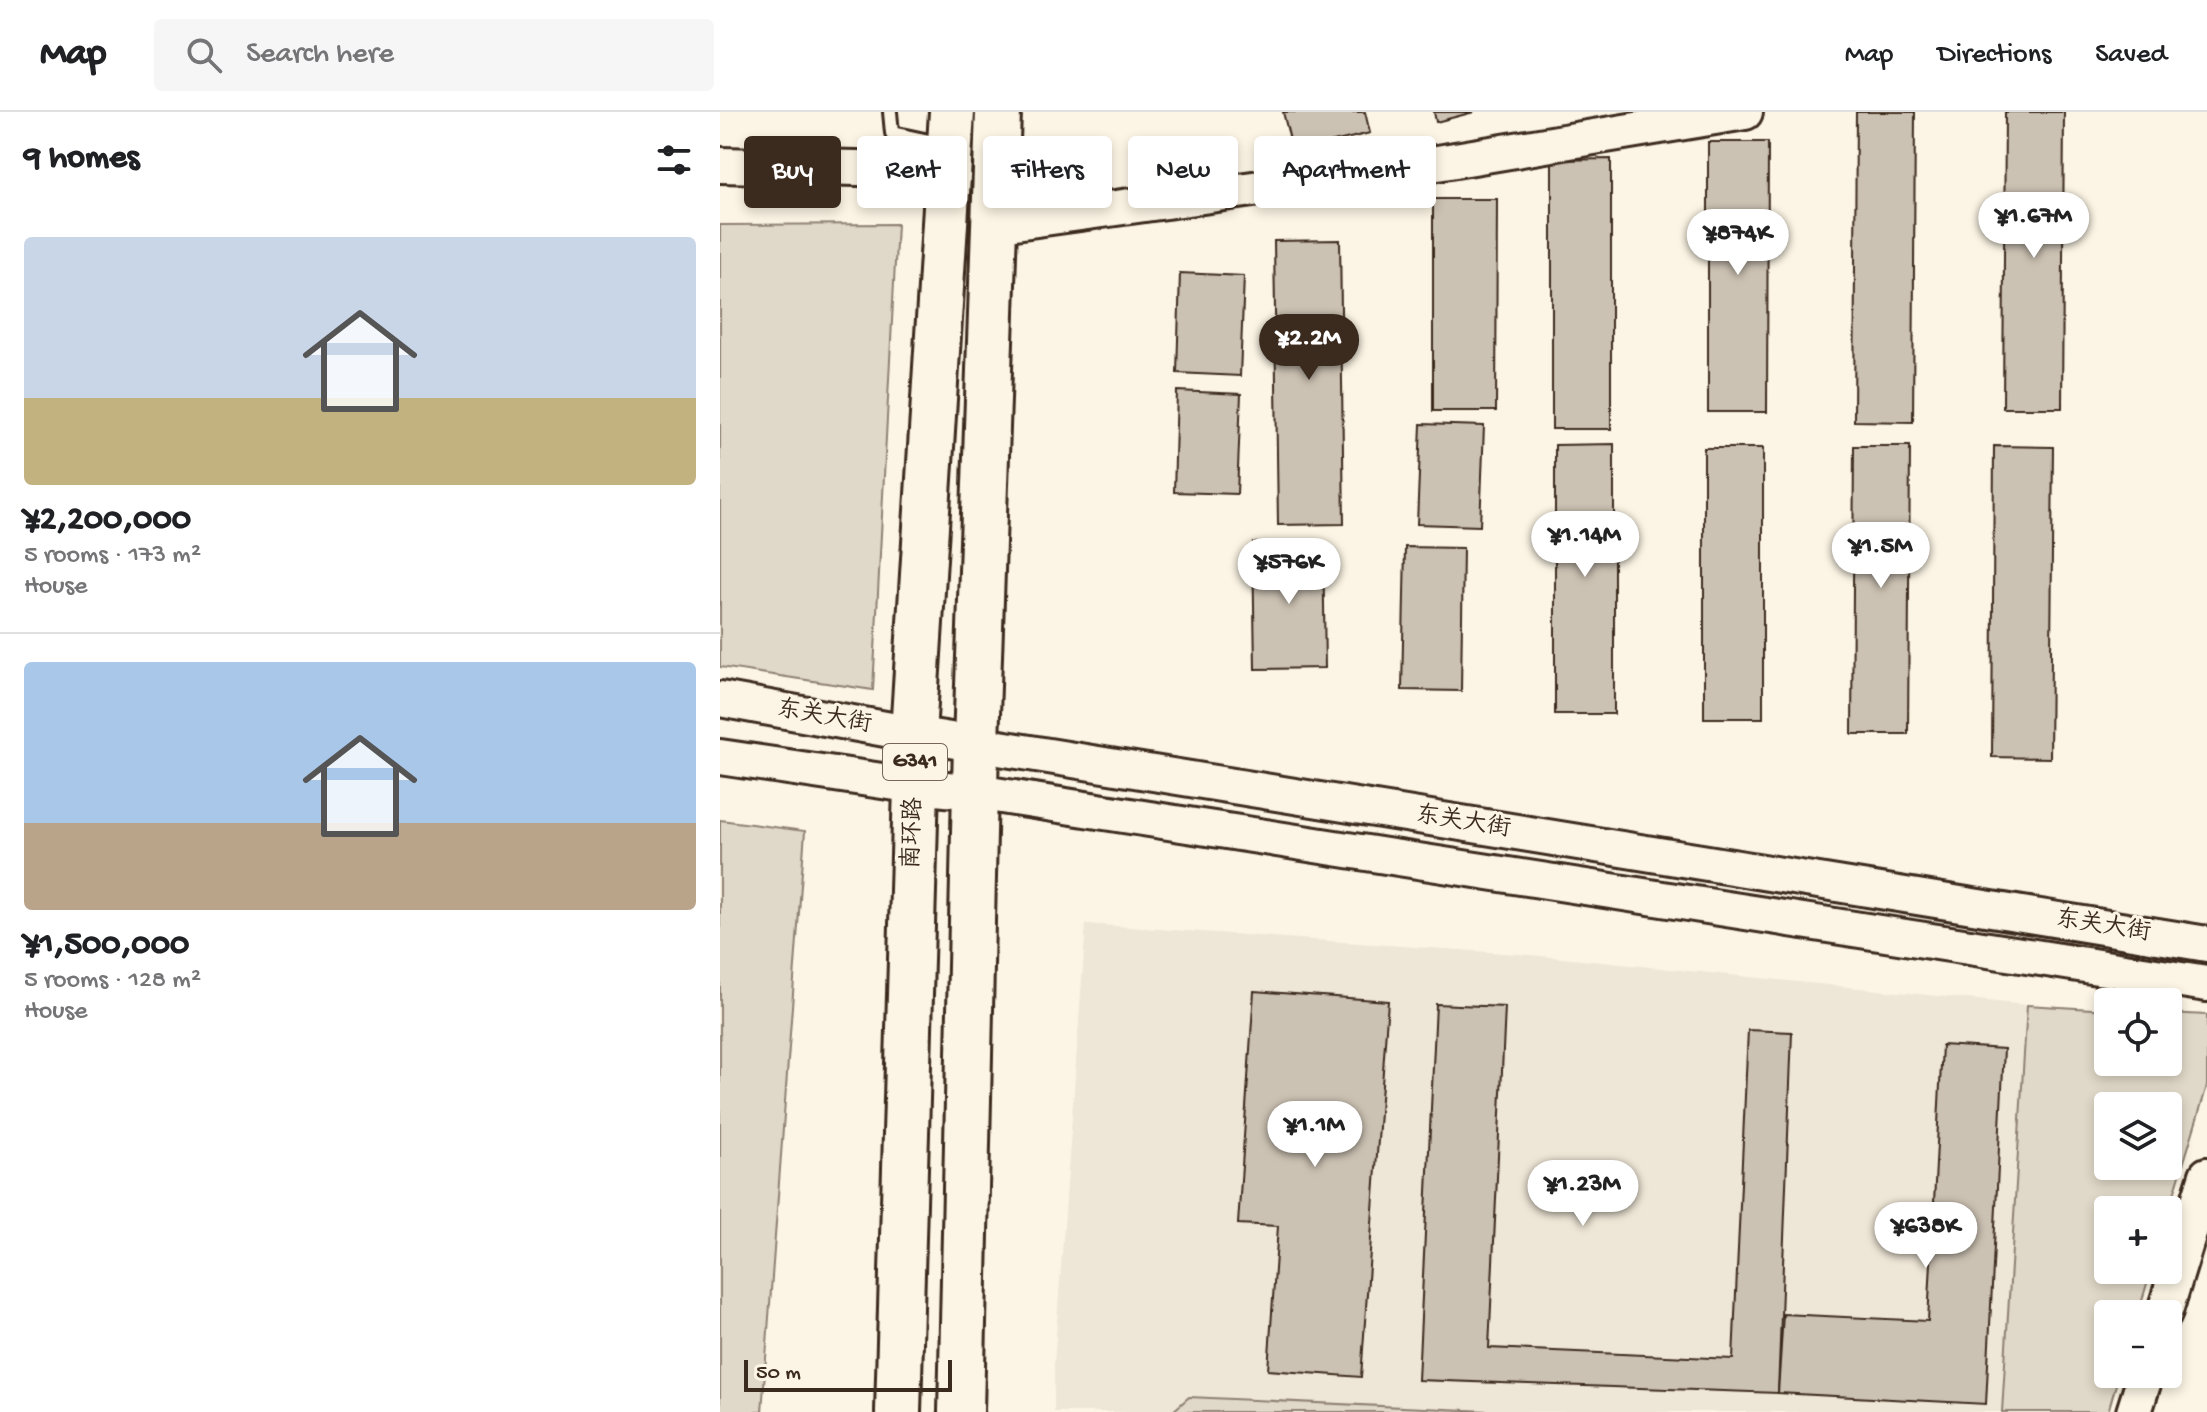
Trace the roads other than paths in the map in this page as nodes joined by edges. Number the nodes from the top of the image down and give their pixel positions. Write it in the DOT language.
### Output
graph roads {
  1 [pos="890,112"];
  2 [pos="998,112"];
  3 [pos="1745,112"];
  4 [pos="909,136"];
  5 [pos="857,152"];
  6 [pos="720,165"];
  7 [pos="946,208"];
  8 [pos="993,225"];
  9 [pos="720,699"];
  10 [pos="913,734"];
  11 [pos="976,743"];
  12 [pos="720,757"];
  13 [pos="916,786"];
  14 [pos="976,792"];
  15 [pos="2207,944"];
  16 [pos="2207,984"];
  17 [pos="2207,1175"];
  18 [pos="2168,1300"];
  19 [pos="2142,1388"];
  20 [pos="898,1412"];
  21 [pos="961,1412"];
  22 [pos="2134,1412"];
  1 -- 4 [label="lane"];
  2 -- 8 [label="highway, G341"];
  3 -- 8 [label="main road"];
  5 -- 6 [label="main road"];
  7 -- 10 [label="highway, 南环路 / G341"];
  8 -- 11 [label="highway, G341"];
  9 -- 10 [label="main road, 东关大街"];
  10 -- 11 [label="main road, 东关大街"];
  10 -- 13 [label="highway, 南环路 / G341"];
  11 -- 14 [label="highway, G341"];
  11 -- 15 [label="main road, 东关大街"];
  12 -- 13 [label="main road, 东关大街"];
  13 -- 14 [label="main road, 东关大街"];
  13 -- 20 [label="highway, 南环路 / G341"];
  14 -- 16 [label="main road, 东关大街"];
  14 -- 21 [label="highway, G341"];
  17 -- 18 [label="main road"];
  19 -- 22 [label="main road"];
}
